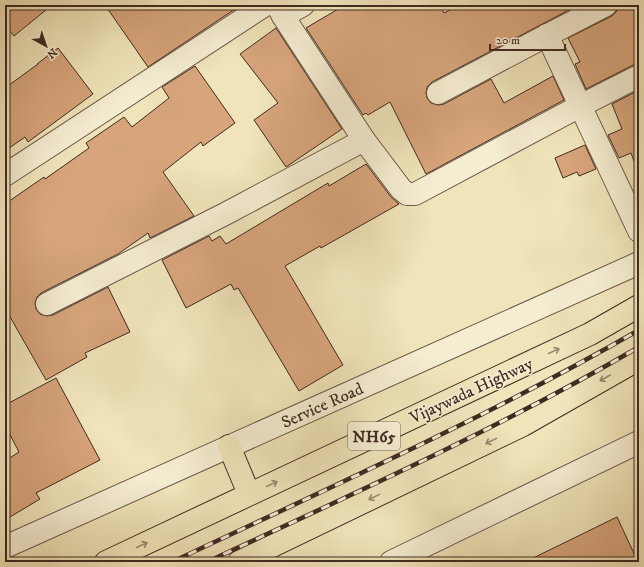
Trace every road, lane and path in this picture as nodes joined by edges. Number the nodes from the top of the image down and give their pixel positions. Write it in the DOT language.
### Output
graph roads {
  1 [pos="304,5"];
  2 [pos="606,5"];
  3 [pos="275,9"];
  4 [pos="547,35"];
  5 [pos="639,76"];
  6 [pos="438,93"];
  7 [pos="580,106"];
  8 [pos="364,140"];
  9 [pos="5,175"];
  10 [pos="639,231"];
  11 [pos="639,263"];
  12 [pos="48,304"];
  13 [pos="639,306"];
  14 [pos="639,359"];
  15 [pos="639,442"];
  16 [pos="229,446"];
  17 [pos="250,494"];
  18 [pos="5,547"];
  19 [pos="106,562"];
  20 [pos="239,562"];
  21 [pos="391,562"];
  1 -- 3 [label="street"];
  2 -- 4 [label="street"];
  3 -- 8 [label="street"];
  3 -- 9 [label="street"];
  4 -- 6 [label="street"];
  4 -- 7 [label="street"];
  5 -- 7 [label="street"];
  7 -- 8 [label="street"];
  7 -- 10 [label="street"];
  8 -- 12 [label="street"];
  11 -- 16 [label="street, Service Road"];
  17 -- 13 [label="highway, Vijaywada Highway / NH65, one-way"];
  14 -- 20 [label="highway, one-way"];
  15 -- 21 [label="street"];
  16 -- 17 [label="highway"];
  16 -- 18 [label="street, Service Road"];
  19 -- 17 [label="highway, Vijaywada Highway / NH65, one-way"];
}
